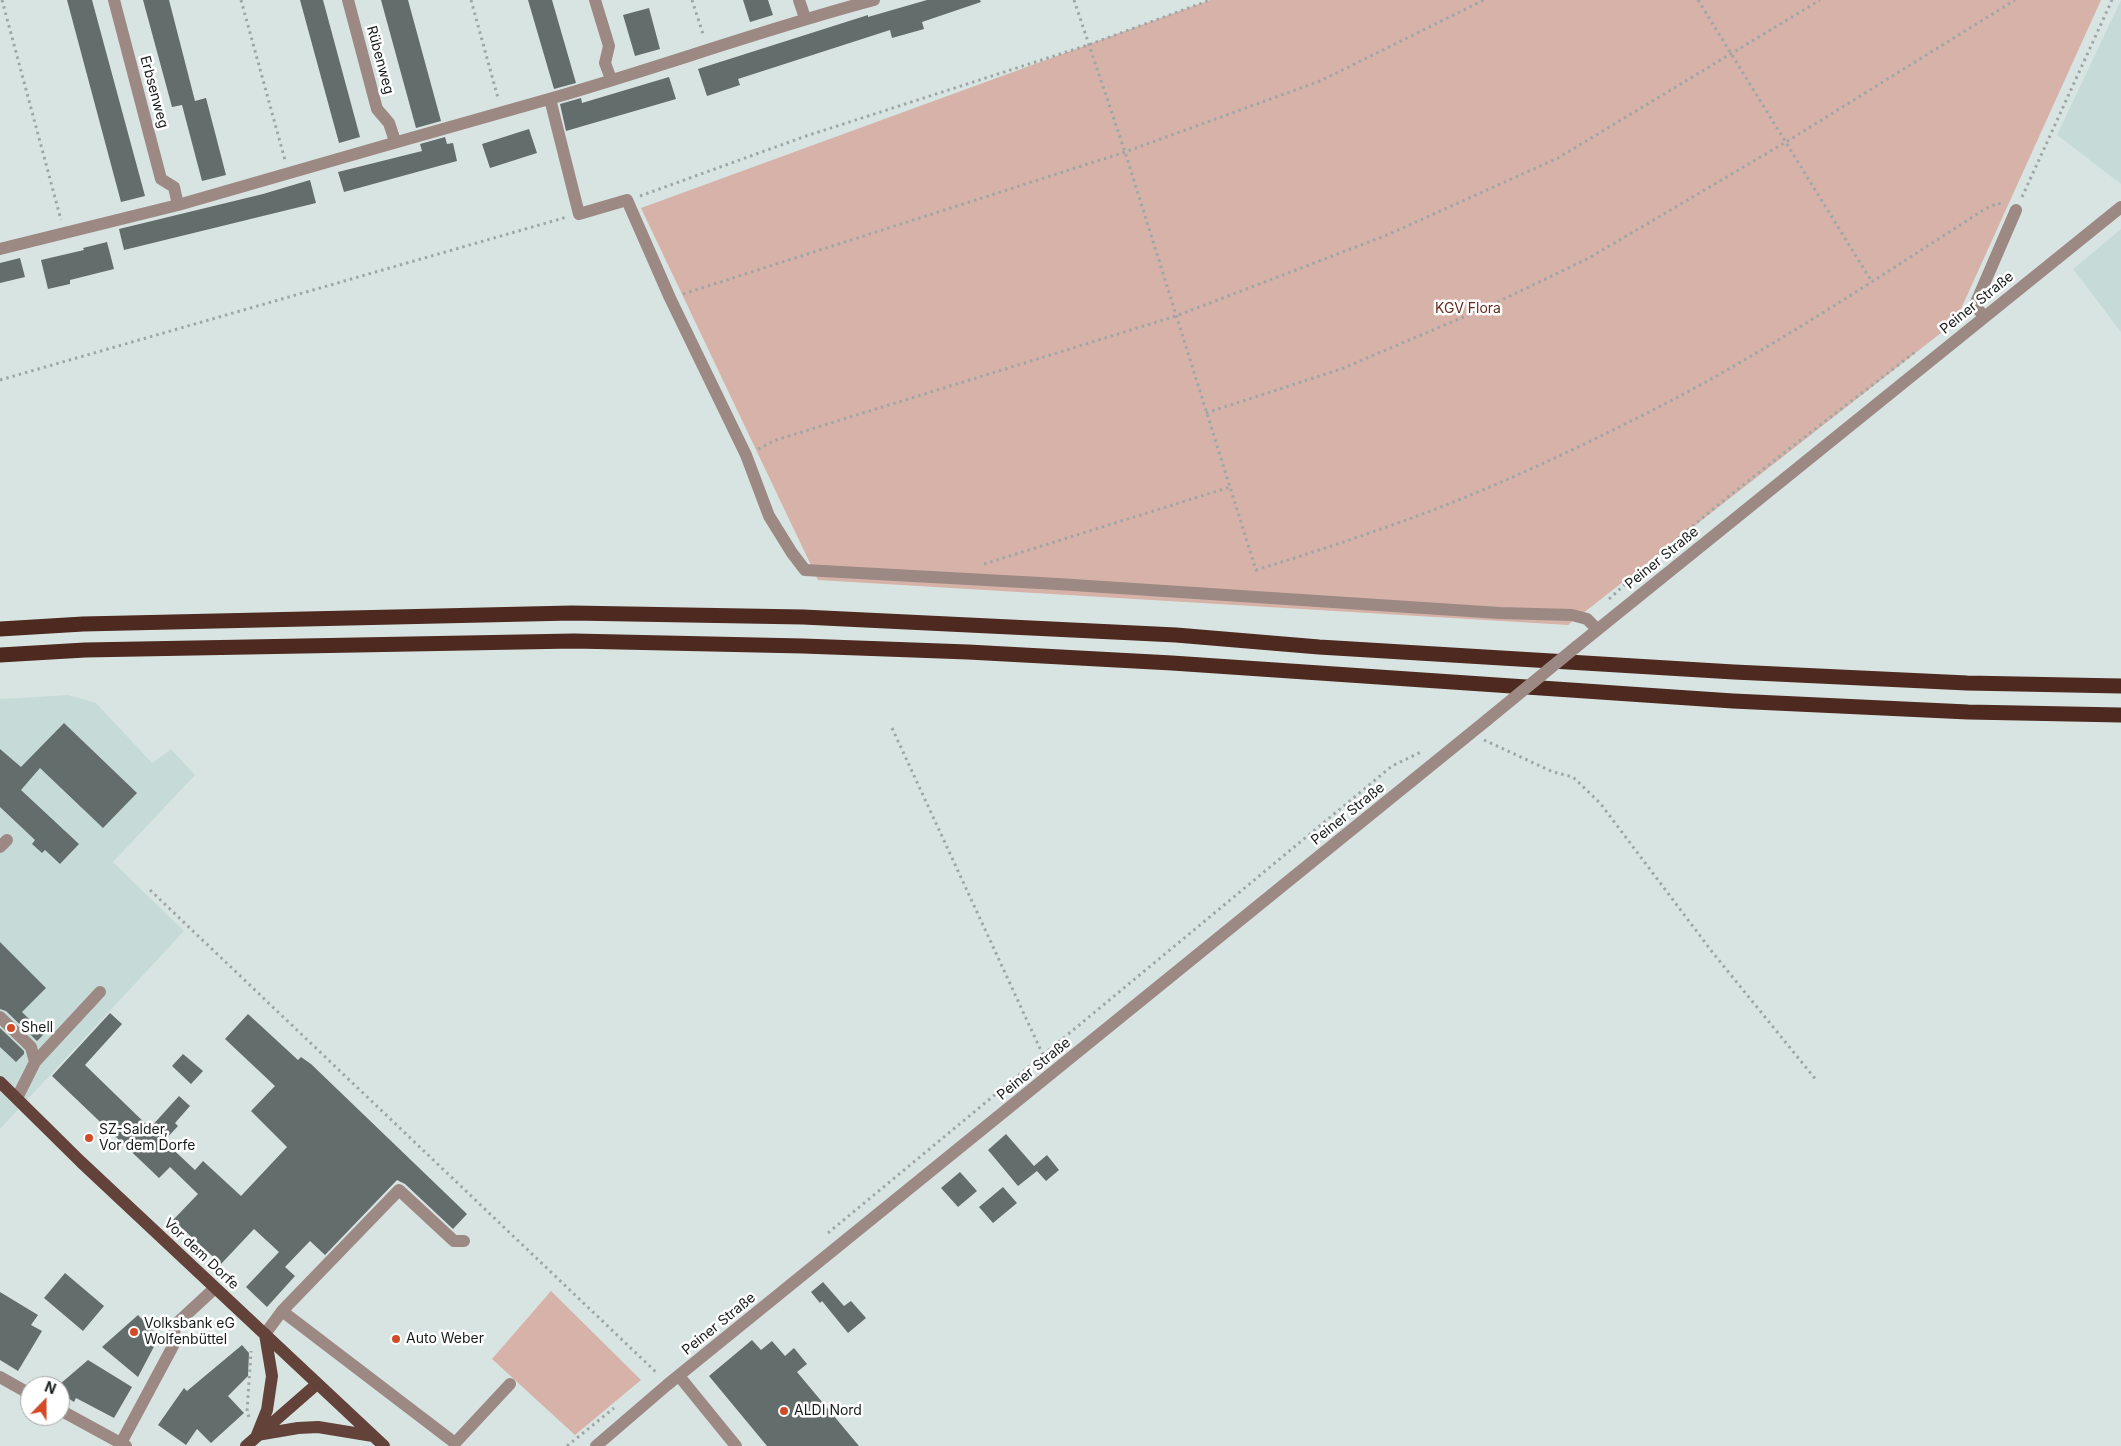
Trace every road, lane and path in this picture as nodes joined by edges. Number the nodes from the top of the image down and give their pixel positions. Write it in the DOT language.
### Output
graph roads {
  1 [pos="2,0"];
  2 [pos="114,0"];
  3 [pos="241,0"];
  4 [pos="348,0"];
  5 [pos="470,0"];
  6 [pos="595,0"];
  7 [pos="692,0"];
  8 [pos="874,0"];
  9 [pos="1074,0"];
  10 [pos="1210,0"];
  11 [pos="1484,0"];
  12 [pos="1698,0"];
  13 [pos="1820,0"];
  14 [pos="2014,0"];
  15 [pos="2112,0"];
  16 [pos="799,1"];
  17 [pos="805,18"];
  18 [pos="1088,45"];
  19 [pos="708,49"];
  20 [pos="1732,55"];
  21 [pos="611,79"];
  22 [pos="550,99"];
  23 [pos="502,111"];
  24 [pos="395,141"];
  25 [pos="1786,142"];
  26 [pos="1124,152"];
  27 [pos="289,173"];
  28 [pos="627,200"];
  29 [pos="178,205"];
  30 [pos="2121,206"];
  31 [pos="2016,210"];
  32 [pos="579,214"];
  33 [pos="65,232"];
  34 [pos="0,248"];
  35 [pos="1872,282"];
  36 [pos="670,298"];
  37 [pos="1176,316"];
  38 [pos="1984,317"];
  39 [pos="1921,347"];
  40 [pos="0,380"];
  41 [pos="1206,413"];
  42 [pos="746,454"];
  43 [pos="1230,488"];
  44 [pos="972,580"];
  45 [pos="1607,600"];
  46 [pos="0,629"];
  47 [pos="1597,629"];
  48 [pos="0,655"];
  49 [pos="2121,686"];
  50 [pos="2121,715"];
  51 [pos="892,728"];
  52 [pos="1471,733"];
  53 [pos="1425,750"];
  54 [pos="150,890"];
  55 [pos="100,992"];
  56 [pos="0,1017"];
  57 [pos="1043,1056"];
  58 [pos="35,1062"];
  59 [pos="1050,1074"];
  60 [pos="1817,1081"];
  61 [pos="0,1082"];
  62 [pos="17,1098"];
  63 [pos="827,1234"];
  64 [pos="464,1241"];
  65 [pos="215,1288"];
  66 [pos="282,1310"];
  67 [pos="265,1334"];
  68 [pos="251,1349"];
  69 [pos="665,1367"];
  70 [pos="657,1374"];
  71 [pos="679,1376"];
  72 [pos="0,1378"];
  73 [pos="650,1380"];
  74 [pos="317,1384"];
  75 [pos="510,1384"];
  76 [pos="667,1385"];
  77 [pos="20,1389"];
  78 [pos="620,1404"];
  79 [pos="70,1416"];
  80 [pos="257,1435"];
  81 [pos="373,1436"];
  82 [pos="123,1445"];
  83 [pos="246,1446"];
  84 [pos="384,1446"];
  85 [pos="567,1446"];
  86 [pos="596,1446"];
  87 [pos="736,1446"];
  1 -- 33 [label="path"];
  2 -- 29 [label="street, Erbsenweg"];
  3 -- 27 [label="path"];
  4 -- 24 [label="street, Rübenweg"];
  5 -- 23 [label="path"];
  6 -- 21 [label="street"];
  7 -- 19 [label="path"];
  8 -- 17 [label="street"];
  9 -- 18 [label="path"];
  10 -- 18 [label="path"];
  11 -- 26 [label="path"];
  12 -- 20 [label="path"];
  13 -- 20 [label="path"];
  14 -- 25 [label="path"];
  15 -- 31 [label="path"];
  16 -- 17 [label="street"];
  17 -- 19 [label="street"];
  18 -- 26 [label="path"];
  18 -- 28 [label="path"];
  19 -- 21 [label="street"];
  20 -- 25 [label="path"];
  20 -- 37 [label="path"];
  21 -- 22 [label="street"];
  22 -- 23 [label="street"];
  22 -- 32 [label="street"];
  23 -- 24 [label="street"];
  24 -- 27 [label="street"];
  25 -- 35 [label="path"];
  25 -- 41 [label="path"];
  26 -- 36 [label="path"];
  26 -- 37 [label="path"];
  27 -- 29 [label="street"];
  28 -- 32 [label="street"];
  28 -- 36 [label="street"];
  29 -- 33 [label="street"];
  30 -- 38 [label="street, Peiner Straße"];
  31 -- 35 [label="path"];
  31 -- 38 [label="street"];
  32 -- 40 [label="path"];
  33 -- 34 [label="street"];
  35 -- 43 [label="path"];
  36 -- 42 [label="street"];
  37 -- 41 [label="path"];
  37 -- 42 [label="path"];
  38 -- 47 [label="street, Peiner Straße"];
  39 -- 45 [label="path"];
  41 -- 43 [label="path"];
  42 -- 44 [label="street"];
  43 -- 44 [label="path"];
  44 -- 47 [label="street"];
  46 -- 49 [label="highway"];
  47 -- 52 [label="street, Peiner Straße, bridge"];
  48 -- 50 [label="highway"];
  51 -- 57 [label="path"];
  52 -- 59 [label="street, Peiner Straße"];
  52 -- 60 [label="path"];
  53 -- 57 [label="path"];
  54 -- 70 [label="path"];
  55 -- 58 [label="street"];
  56 -- 58 [label="street"];
  57 -- 59 [label="path"];
  57 -- 63 [label="path"];
  58 -- 62 [label="street"];
  59 -- 71 [label="street, Peiner Straße"];
  61 -- 62 [label="main road, Vor dem Dorfe"];
  62 -- 65 [label="main road, Vor dem Dorfe"];
  64 -- 66 [label="street"];
  65 -- 67 [label="main road, Vor dem Dorfe"];
  65 -- 82 [label="street"];
  66 -- 67 [label="street"];
  66 -- 75 [label="street"];
  67 -- 74 [label="main road, Vor dem Dorfe"];
  67 -- 80 [label="main road"];
  68 -- 80 [label="path"];
  69 -- 70 [label="path"];
  70 -- 73 [label="path"];
  70 -- 76 [label="path"];
  71 -- 76 [label="street, Peiner Straße"];
  71 -- 87 [label="street"];
  72 -- 77 [label="street"];
  74 -- 80 [label="main road"];
  74 -- 81 [label="main road, Vor dem Dorfe"];
  76 -- 86 [label="street, Peiner Straße"];
  78 -- 85 [label="path"];
  79 -- 82 [label="street"];
  80 -- 81 [label="main road"];
  80 -- 83 [label="main road"];
  81 -- 84 [label="main road, Vor dem Dorfe"];
}
